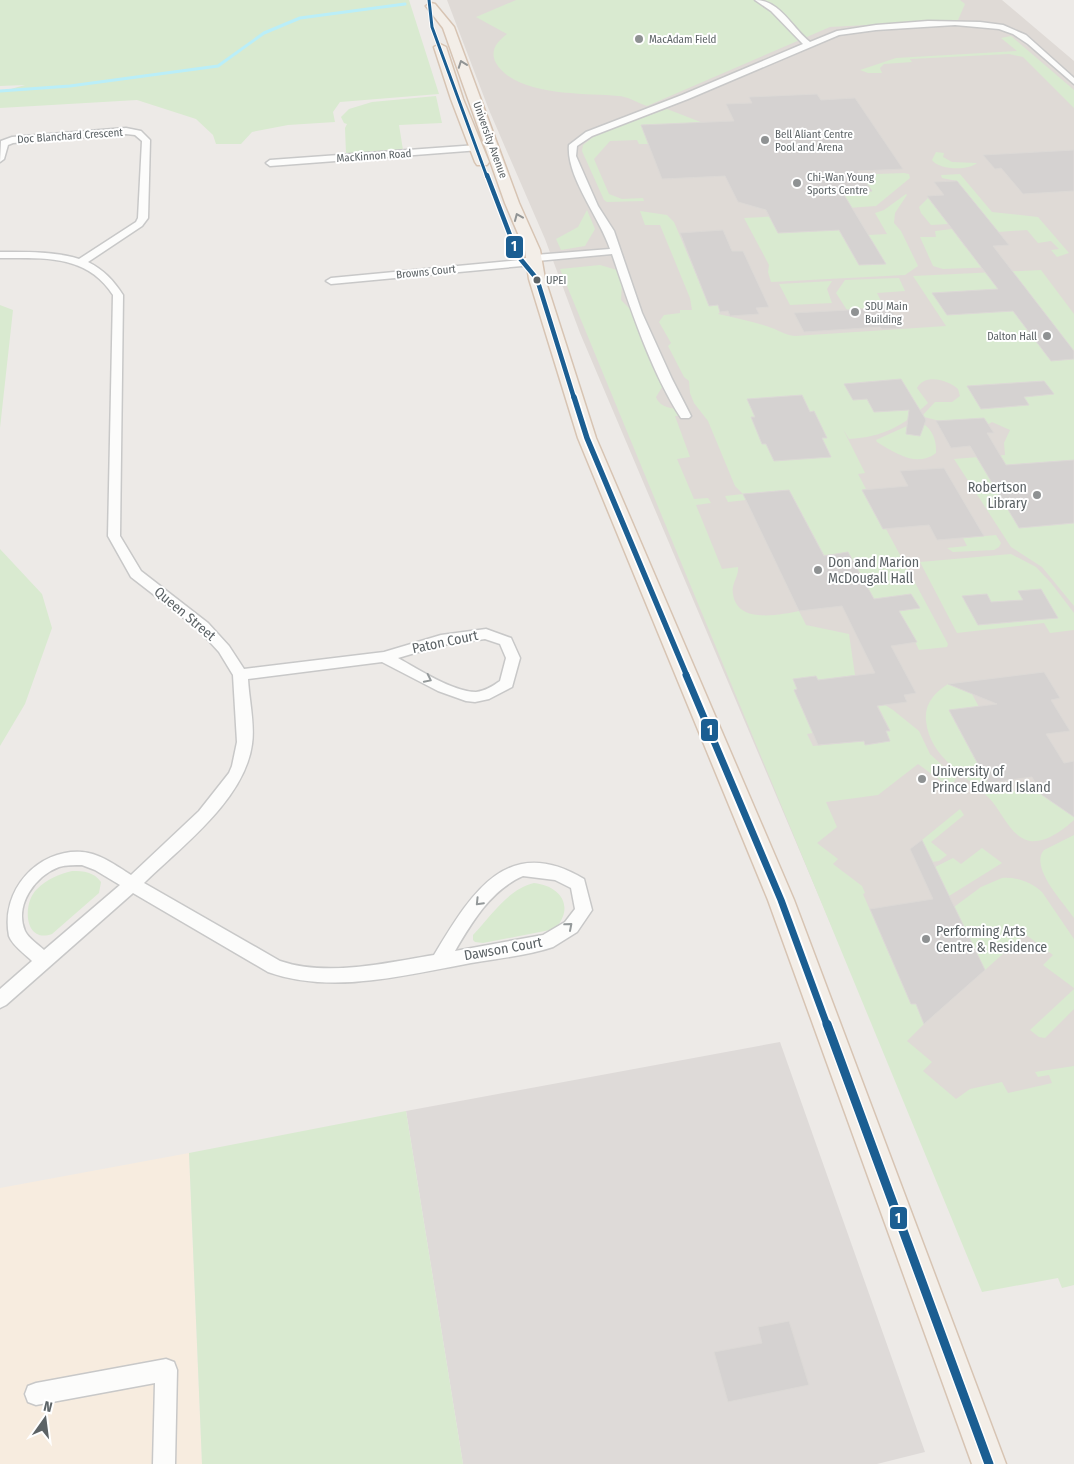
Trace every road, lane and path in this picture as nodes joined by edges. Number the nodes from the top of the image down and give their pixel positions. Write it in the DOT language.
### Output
graph roads {
  1 [pos="759,0"];
  2 [pos="430,3"];
  3 [pos="810,45"];
  4 [pos="1074,82"];
  5 [pos="477,148"];
  6 [pos="0,159"];
  7 [pos="270,163"];
  8 [pos="609,231"];
  9 [pos="590,253"];
  10 [pos="0,255"];
  11 [pos="619,255"];
  12 [pos="81,262"];
  13 [pos="533,266"];
  14 [pos="331,282"];
  15 [pos="685,416"];
  16 [pos="384,657"];
  17 [pos="240,676"];
  18 [pos="132,884"];
  19 [pos="43,960"];
  20 [pos="440,960"];
  21 [pos="0,1000"];
  22 [pos="36,1394"];
  23 [pos="164,1464"];
  24 [pos="989,1464"];
  1 -- 3 [label="street"];
  2 -- 5 [label="main road, University Avenue"];
  13 -- 2 [label="main road, University Avenue, one-way"];
  3 -- 4 [label="street"];
  3 -- 8 [label="street"];
  5 -- 7 [label="street, MacKinnon Road"];
  5 -- 13 [label="main road, University Avenue"];
  6 -- 12 [label="street, Doc Blanchard Crescent"];
  8 -- 9 [label="street"];
  8 -- 11 [label="street"];
  9 -- 11 [label="street"];
  9 -- 13 [label="street"];
  10 -- 12 [label="street, Queen Street"];
  11 -- 13 [label="street"];
  11 -- 15 [label="street"];
  12 -- 17 [label="street, Queen Street"];
  13 -- 14 [label="street, Browns Court"];
  13 -- 24 [label="main road, University Avenue"];
  16 -- 16 [label="street, Paton Court, one-way"];
  16 -- 17 [label="street, Paton Court"];
  17 -- 18 [label="street, Queen Street"];
  18 -- 19 [label="street, Queen Street"];
  18 -- 19 [label="street, Dawson Court"];
  18 -- 20 [label="street, Dawson Court"];
  19 -- 21 [label="street, Queen Street"];
  20 -- 20 [label="street, Dawson Court, one-way"];
  22 -- 23 [label="street"];
}
